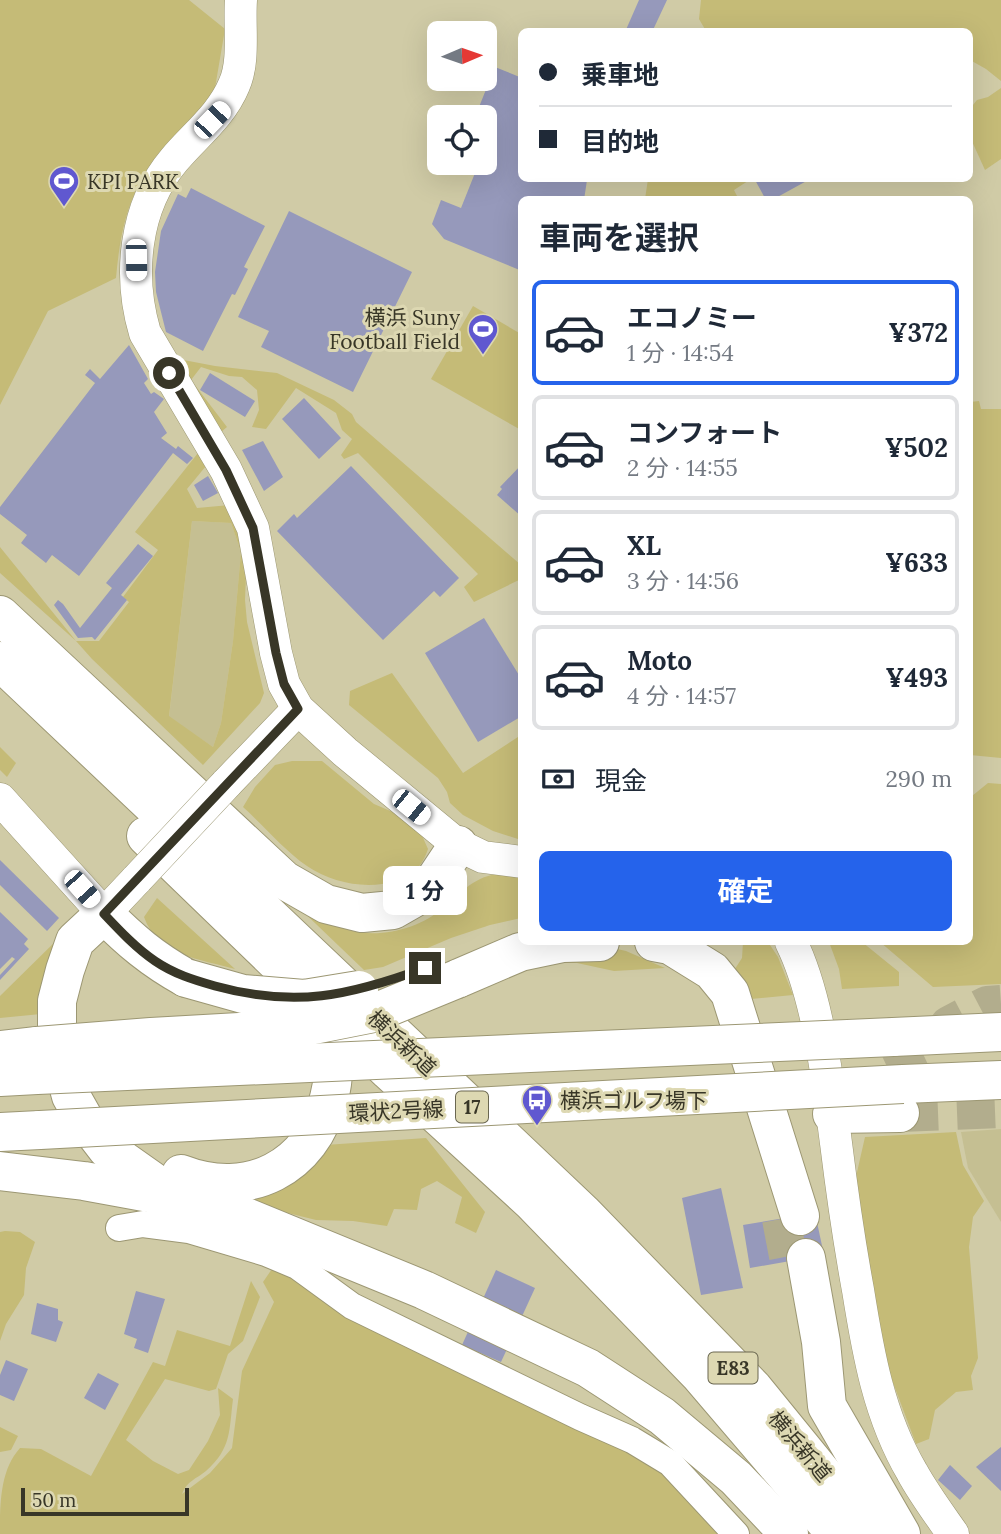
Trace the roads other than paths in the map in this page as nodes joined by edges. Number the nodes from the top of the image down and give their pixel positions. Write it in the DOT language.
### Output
graph roads {
  1 [pos="241,0"];
  2 [pos="0,615"];
  3 [pos="0,661"];
  4 [pos="0,697"];
  5 [pos="298,709"];
  6 [pos="0,799"];
  7 [pos="458,845"];
  8 [pos="518,861"];
  9 [pos="104,914"];
  10 [pos="518,935"];
  11 [pos="553,945"];
  12 [pos="666,945"];
  13 [pos="792,945"];
  14 [pos="285,970"];
  15 [pos="450,970"];
  16 [pos="1001,1032"];
  17 [pos="18,1062"];
  18 [pos="826,1074"];
  19 [pos="897,1077"];
  20 [pos="1001,1080"];
  21 [pos="832,1114"];
  22 [pos="0,1132"];
  23 [pos="0,1171"];
  24 [pos="175,1197"];
  25 [pos="790,1217"];
  26 [pos="119,1228"];
  27 [pos="797,1259"];
  28 [pos="736,1534"];
  29 [pos="789,1534"];
  30 [pos="836,1534"];
  31 [pos="872,1534"];
  32 [pos="901,1534"];
  33 [pos="953,1534"];
  1 -- 5 [label="street"];
  2 -- 7 [label="main road"];
  3 -- 31 [label="main road, 横浜新道 / E83"];
  4 -- 14 [label="main road, 横浜新道 / E83"];
  5 -- 7 [label="street"];
  5 -- 9 [label="street, bridge"];
  6 -- 9 [label="street"];
  7 -- 8 [label="street"];
  9 -- 14 [label="main road"];
  9 -- 15 [label="main road, bridge"];
  9 -- 24 [label="main road"];
  10 -- 15 [label="main road"];
  11 -- 15 [label="main road"];
  12 -- 25 [label="main road"];
  13 -- 18 [label="street"];
  14 -- 30 [label="main road, 横浜新道 / E83"];
  15 -- 17 [label="main road, bridge"];
  16 -- 19 [label="main road, 環状2号線 / 17"];
  17 -- 19 [label="main road, 環状2号線 / 17, bridge"];
  18 -- 19 [label="main road"];
  18 -- 21 [label="street"];
  19 -- 20 [label="main road, 環状2号線 / 17"];
  19 -- 21 [label="main road"];
  19 -- 22 [label="main road, 環状2号線 / 17, bridge"];
  21 -- 33 [label="street"];
  23 -- 24 [label="main road"];
  24 -- 29 [label="main road"];
  26 -- 28 [label="street"];
  27 -- 32 [label="main road"];
}
